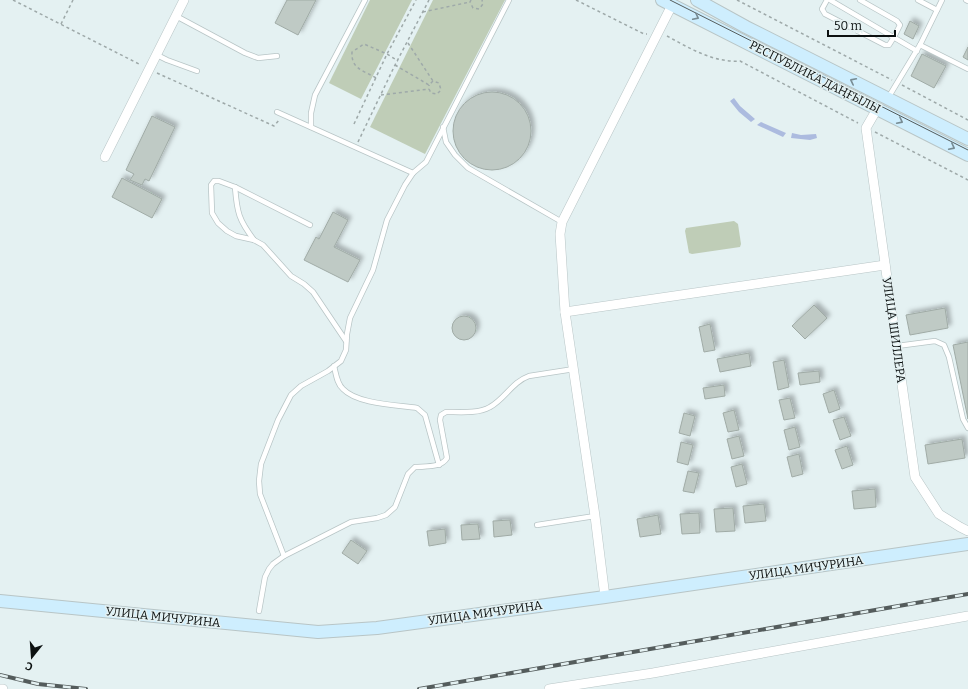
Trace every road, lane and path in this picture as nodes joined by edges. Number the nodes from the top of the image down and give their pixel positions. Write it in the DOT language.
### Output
graph roads {
  1 [pos="13,0"];
  2 [pos="73,0"];
  3 [pos="184,0"];
  4 [pos="366,0"];
  5 [pos="416,0"];
  6 [pos="429,0"];
  7 [pos="482,0"];
  8 [pos="509,0"];
  9 [pos="576,0"];
  10 [pos="698,0"];
  11 [pos="737,0"];
  12 [pos="828,0"];
  13 [pos="860,0"];
  14 [pos="918,0"];
  15 [pos="942,0"];
  16 [pos="470,1"];
  17 [pos="667,3"];
  18 [pos="938,10"];
  19 [pos="423,12"];
  20 [pos="176,16"];
  21 [pos="61,24"];
  22 [pos="657,34"];
  23 [pos="894,37"];
  24 [pos="408,42"];
  25 [pos="920,45"];
  26 [pos="917,51"];
  27 [pos="388,54"];
  28 [pos="157,55"];
  29 [pos="278,56"];
  30 [pos="398,61"];
  31 [pos="395,65"];
  32 [pos="149,69"];
  33 [pos="968,69"];
  34 [pos="197,71"];
  35 [pos="376,78"];
  36 [pos="433,81"];
  37 [pos="897,83"];
  38 [pos="429,85"];
  39 [pos="429,89"];
  40 [pos="381,95"];
  41 [pos="887,99"];
  42 [pos="877,109"];
  43 [pos="277,112"];
  44 [pos="284,115"];
  45 [pos="968,120"];
  46 [pos="354,124"];
  47 [pos="443,127"];
  48 [pos="311,128"];
  49 [pos="866,128"];
  50 [pos="968,139"];
  51 [pos="356,147"];
  52 [pos="968,155"];
  53 [pos="105,157"];
  54 [pos="413,173"];
  55 [pos="968,180"];
  56 [pos="235,188"];
  57 [pos="562,222"];
  58 [pos="310,225"];
  59 [pos="254,240"];
  60 [pos="885,265"];
  61 [pos="565,312"];
  62 [pos="346,341"];
  63 [pos="897,346"];
  64 [pos="334,366"];
  65 [pos="574,369"];
  66 [pos="968,428"];
  67 [pos="439,465"];
  68 [pos="595,516"];
  69 [pos="537,525"];
  70 [pos="968,531"];
  71 [pos="968,544"];
  72 [pos="284,556"];
  73 [pos="605,597"];
  74 [pos="0,601"];
  75 [pos="259,611"];
  76 [pos="968,616"];
  77 [pos="549,689"];
  1 -- 21 [label="path"];
  2 -- 21 [label="path"];
  3 -- 20 [label="street"];
  4 -- 48 [label="lane"];
  5 -- 27 [label="path"];
  6 -- 19 [label="path"];
  7 -- 16 [label="path"];
  8 -- 47 [label="lane"];
  9 -- 22 [label="path"];
  41 -- 10 [label="main road, РЕСПУБЛИКА ДАҢҒЫЛЫ, one-way"];
  11 -- 37 [label="path"];
  12 -- 23 [label="lane"];
  12 -- 23 [label="lane"];
  13 -- 23 [label="lane"];
  14 -- 18 [label="lane"];
  15 -- 18 [label="lane"];
  16 -- 19 [label="path"];
  17 -- 22 [label="street"];
  17 -- 42 [label="main road, РЕСПУБЛИКА ДАҢҒЫЛЫ, one-way"];
  18 -- 25 [label="lane"];
  19 -- 24 [label="path"];
  20 -- 28 [label="street"];
  20 -- 29 [label="lane"];
  21 -- 32 [label="path"];
  22 -- 49 [label="path"];
  22 -- 57 [label="street"];
  23 -- 26 [label="lane"];
  24 -- 30 [label="path"];
  24 -- 36 [label="path"];
  25 -- 26 [label="lane"];
  25 -- 33 [label="lane"];
  26 -- 37 [label="lane"];
  27 -- 30 [label="path"];
  27 -- 35 [label="path"];
  27 -- 35 [label="path"];
  28 -- 32 [label="street"];
  28 -- 34 [label="lane"];
  30 -- 31 [label="path"];
  31 -- 38 [label="path"];
  31 -- 40 [label="path"];
  32 -- 44 [label="path"];
  32 -- 53 [label="street"];
  35 -- 46 [label="path"];
  36 -- 38 [label="path"];
  36 -- 39 [label="path"];
  37 -- 41 [label="lane"];
  37 -- 45 [label="path"];
  38 -- 39 [label="path"];
  39 -- 40 [label="path"];
  40 -- 51 [label="path"];
  41 -- 50 [label="main road, РЕСПУБЛИКА ДАҢҒЫЛЫ"];
  42 -- 49 [label="street"];
  42 -- 52 [label="main road, РЕСПУБЛИКА ДАҢҒЫЛЫ, one-way"];
  43 -- 44 [label="lane"];
  44 -- 48 [label="lane"];
  47 -- 54 [label="lane"];
  47 -- 57 [label="lane"];
  48 -- 51 [label="lane"];
  49 -- 55 [label="path"];
  49 -- 60 [label="street, УЛИЦА ШИЛЛЕРА"];
  51 -- 54 [label="lane"];
  54 -- 62 [label="lane"];
  56 -- 58 [label="lane"];
  56 -- 59 [label="lane"];
  56 -- 59 [label="lane"];
  57 -- 61 [label="street"];
  59 -- 62 [label="lane"];
  60 -- 61 [label="street"];
  60 -- 63 [label="street, УЛИЦА ШИЛЛЕРА"];
  61 -- 65 [label="street"];
  62 -- 64 [label="lane"];
  63 -- 66 [label="lane"];
  63 -- 70 [label="street, УЛИЦА ШИЛЛЕРА"];
  64 -- 67 [label="lane"];
  64 -- 72 [label="lane"];
  65 -- 67 [label="lane"];
  65 -- 68 [label="street"];
  67 -- 72 [label="lane"];
  68 -- 69 [label="lane"];
  68 -- 73 [label="street"];
  71 -- 73 [label="main road, УЛИЦА МИЧУРИНА"];
  72 -- 75 [label="lane"];
  73 -- 74 [label="main road, УЛИЦА МИЧУРИНА"];
  76 -- 77 [label="street"];
}
